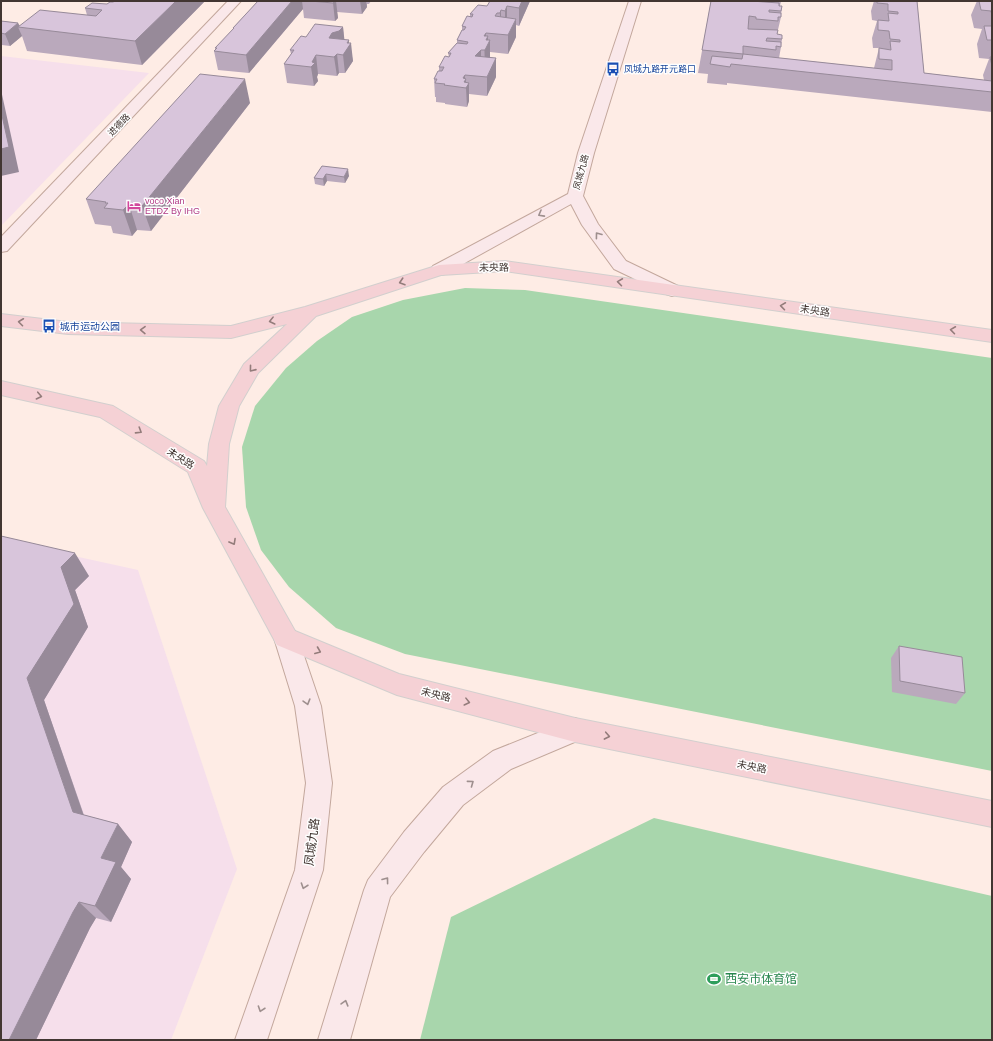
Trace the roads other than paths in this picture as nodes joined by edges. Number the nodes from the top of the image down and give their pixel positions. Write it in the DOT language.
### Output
graph roads {
  1 [pos="235,1"];
  2 [pos="635,1"];
  3 [pos="575,196"];
  4 [pos="1,247"];
  5 [pos="439,270"];
  6 [pos="672,290"];
  7 [pos="310,312"];
  8 [pos="1,320"];
  9 [pos="992,336"];
  10 [pos="1,388"];
  11 [pos="214,508"];
  12 [pos="286,638"];
  13 [pos="574,730"];
  14 [pos="992,814"];
  15 [pos="251,1040"];
  16 [pos="334,1040"];
  1 -- 4 [label="street, 进德路"];
  2 -- 3 [label="street, 凤城九路"];
  3 -- 5 [label="street, 凤城九路, one-way"];
  6 -- 3 [label="street, one-way"];
  6 -- 5 [label="main road, 未央路, one-way"];
  5 -- 7 [label="main road, 未央路, one-way"];
  9 -- 6 [label="main road, 未央路, one-way"];
  7 -- 8 [label="main road, 未央路, one-way"];
  7 -- 11 [label="main road, one-way"];
  10 -- 11 [label="main road, 未央路, one-way"];
  11 -- 12 [label="main road, 未央路, one-way"];
  12 -- 13 [label="main road, 未央路, one-way"];
  12 -- 15 [label="street, 凤城九路, one-way"];
  13 -- 14 [label="main road, 未央路, one-way"];
  16 -- 13 [label="street, one-way"];
}
